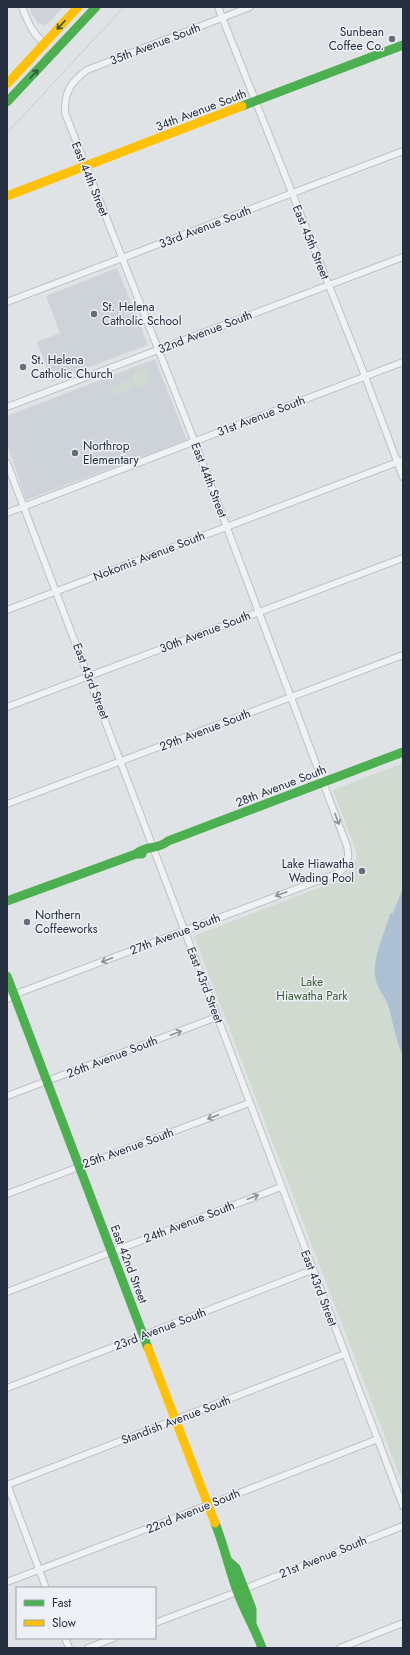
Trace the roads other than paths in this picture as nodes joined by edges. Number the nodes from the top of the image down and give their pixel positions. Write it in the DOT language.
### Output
graph roads {
  1 [pos="22,7"];
  2 [pos="78,7"];
  3 [pos="96,7"];
  4 [pos="218,7"];
  5 [pos="250,7"];
  6 [pos="222,18"];
  7 [pos="44,43"];
  8 [pos="403,45"];
  9 [pos="7,84"];
  10 [pos="68,91"];
  11 [pos="7,102"];
  12 [pos="256,102"];
  13 [pos="403,151"];
  14 [pos="85,166"];
  15 [pos="292,193"];
  16 [pos="7,196"];
  17 [pos="403,257"];
  18 [pos="122,259"];
  19 [pos="329,285"];
  20 [pos="7,302"];
  21 [pos="159,350"];
  22 [pos="403,362"];
  23 [pos="365,376"];
  24 [pos="7,407"];
  25 [pos="195,442"];
  26 [pos="400,461"];
  27 [pos="7,463"];
  28 [pos="403,477"];
  29 [pos="24,506"];
  30 [pos="7,513"];
  31 [pos="227,527"];
  32 [pos="403,558"];
  33 [pos="57,591"];
  34 [pos="7,610"];
  35 [pos="259,612"];
  36 [pos="403,655"];
  37 [pos="88,676"];
  38 [pos="291,698"];
  39 [pos="7,707"];
  40 [pos="403,752"];
  41 [pos="120,762"];
  42 [pos="323,783"];
  43 [pos="7,804"];
  44 [pos="152,847"];
  45 [pos="343,869"];
  46 [pos="7,901"];
  47 [pos="184,930"];
  48 [pos="7,976"];
  49 [pos="11,997"];
  50 [pos="217,1017"];
  51 [pos="48,1081"];
  52 [pos="7,1096"];
  53 [pos="249,1103"];
  54 [pos="79,1167"];
  55 [pos="281,1187"];
  56 [pos="7,1194"];
  57 [pos="112,1251"];
  58 [pos="312,1270"];
  59 [pos="7,1292"];
  60 [pos="144,1336"];
  61 [pos="345,1354"];
  62 [pos="7,1388"];
  63 [pos="175,1420"];
  64 [pos="378,1439"];
  65 [pos="7,1484"];
  66 [pos="208,1504"];
  67 [pos="403,1506"];
  68 [pos="403,1526"];
  69 [pos="39,1570"];
  70 [pos="7,1582"];
  71 [pos="46,1587"];
  72 [pos="240,1590"];
  73 [pos="156,1623"];
  74 [pos="403,1623"];
  75 [pos="111,1639"];
  76 [pos="88,1648"];
  77 [pos="262,1648"];
  78 [pos="340,1648"];
  1 -- 7 [label="street"];
  2 -- 7 [label="main road, one-way"];
  11 -- 3 [label="main road, one-way"];
  4 -- 6 [label="street, East 45th Street"];
  5 -- 6 [label="street, 35th Avenue South"];
  6 -- 10 [label="street, 35th Avenue South"];
  6 -- 12 [label="street, East 45th Street"];
  7 -- 9 [label="main road"];
  8 -- 12 [label="main road, 34th Avenue South"];
  10 -- 14 [label="street, East 44th Street"];
  12 -- 14 [label="main road, 34th Avenue South"];
  12 -- 15 [label="street, East 45th Street"];
  13 -- 15 [label="street, 33rd Avenue South"];
  14 -- 16 [label="main road, 34th Avenue South"];
  14 -- 18 [label="street, East 44th Street"];
  15 -- 18 [label="street, 33rd Avenue South"];
  15 -- 19 [label="street, East 45th Street"];
  17 -- 19 [label="street, 32nd Avenue South"];
  18 -- 20 [label="street, 33rd Avenue South"];
  18 -- 21 [label="street, East 44th Street"];
  19 -- 21 [label="street, 32nd Avenue South"];
  19 -- 23 [label="street, East 45th Street"];
  21 -- 24 [label="street, 32nd Avenue South"];
  21 -- 25 [label="street, East 44th Street"];
  22 -- 23 [label="street, 31st Avenue South"];
  23 -- 25 [label="street, 31st Avenue South"];
  23 -- 26 [label="street, East 45th Street"];
  25 -- 29 [label="street, 31st Avenue South"];
  25 -- 31 [label="street, East 44th Street"];
  26 -- 28 [label="street, East 45th Street"];
  26 -- 31 [label="street, Nokomis Avenue South"];
  27 -- 29 [label="street, East 43rd Street"];
  29 -- 30 [label="street, 31st Avenue South"];
  29 -- 33 [label="street, East 43rd Street"];
  31 -- 33 [label="street, Nokomis Avenue South"];
  31 -- 35 [label="street, East 44th Street"];
  32 -- 35 [label="street, 30th Avenue South"];
  33 -- 34 [label="street, Nokomis Avenue South"];
  33 -- 37 [label="street, East 43rd Street"];
  35 -- 37 [label="street, 30th Avenue South"];
  35 -- 38 [label="street, East 44th Street"];
  36 -- 38 [label="street, 29th Avenue South"];
  37 -- 39 [label="street, 30th Avenue South"];
  37 -- 41 [label="street, East 43rd Street"];
  38 -- 41 [label="street, 29th Avenue South"];
  38 -- 42 [label="street, East 44th Street"];
  40 -- 42 [label="main road, 28th Avenue South"];
  41 -- 43 [label="street, 29th Avenue South"];
  41 -- 44 [label="street, East 43rd Street"];
  42 -- 44 [label="main road, 28th Avenue South"];
  42 -- 45 [label="street, East 44th Street, one-way"];
  44 -- 46 [label="main road, 28th Avenue South"];
  44 -- 47 [label="street, East 43rd Street"];
  45 -- 47 [label="street, 27th Avenue South, one-way"];
  47 -- 49 [label="street, 27th Avenue South, one-way"];
  47 -- 50 [label="street, East 43rd Street"];
  48 -- 49 [label="main road, East 42nd Street"];
  49 -- 51 [label="main road, East 42nd Street"];
  51 -- 50 [label="street, 26th Avenue South, one-way"];
  50 -- 53 [label="street, East 43rd Street"];
  51 -- 52 [label="street, 26th Avenue South"];
  51 -- 54 [label="main road, East 42nd Street"];
  53 -- 54 [label="street, 25th Avenue South, one-way"];
  53 -- 55 [label="street, East 43rd Street"];
  54 -- 56 [label="street, 25th Avenue South"];
  54 -- 57 [label="main road, East 42nd Street"];
  57 -- 55 [label="street, 24th Avenue South, one-way"];
  55 -- 58 [label="street, East 43rd Street"];
  57 -- 59 [label="street, 24th Avenue South"];
  57 -- 60 [label="main road, East 42nd Street"];
  58 -- 60 [label="street, 23rd Avenue South"];
  58 -- 61 [label="street, East 43rd Street"];
  60 -- 62 [label="street, 23rd Avenue South"];
  60 -- 63 [label="main road, East 42nd Street"];
  61 -- 63 [label="street, Standish Avenue South"];
  61 -- 64 [label="street, East 43rd Street"];
  63 -- 65 [label="street, Standish Avenue South"];
  63 -- 66 [label="main road, East 42nd Street"];
  64 -- 66 [label="street, 22nd Avenue South"];
  64 -- 67 [label="street, East 43rd Street"];
  65 -- 69 [label="street"];
  66 -- 69 [label="street, 22nd Avenue South"];
  66 -- 72 [label="main road, East 42nd Street"];
  68 -- 72 [label="street, 21st Avenue South"];
  69 -- 70 [label="street, 22nd Avenue South"];
  69 -- 71 [label="street"];
  72 -- 73 [label="street, 21st Avenue South"];
  72 -- 77 [label="main road, East 42nd Street"];
  74 -- 78 [label="street"];
  75 -- 76 [label="street"];
}
